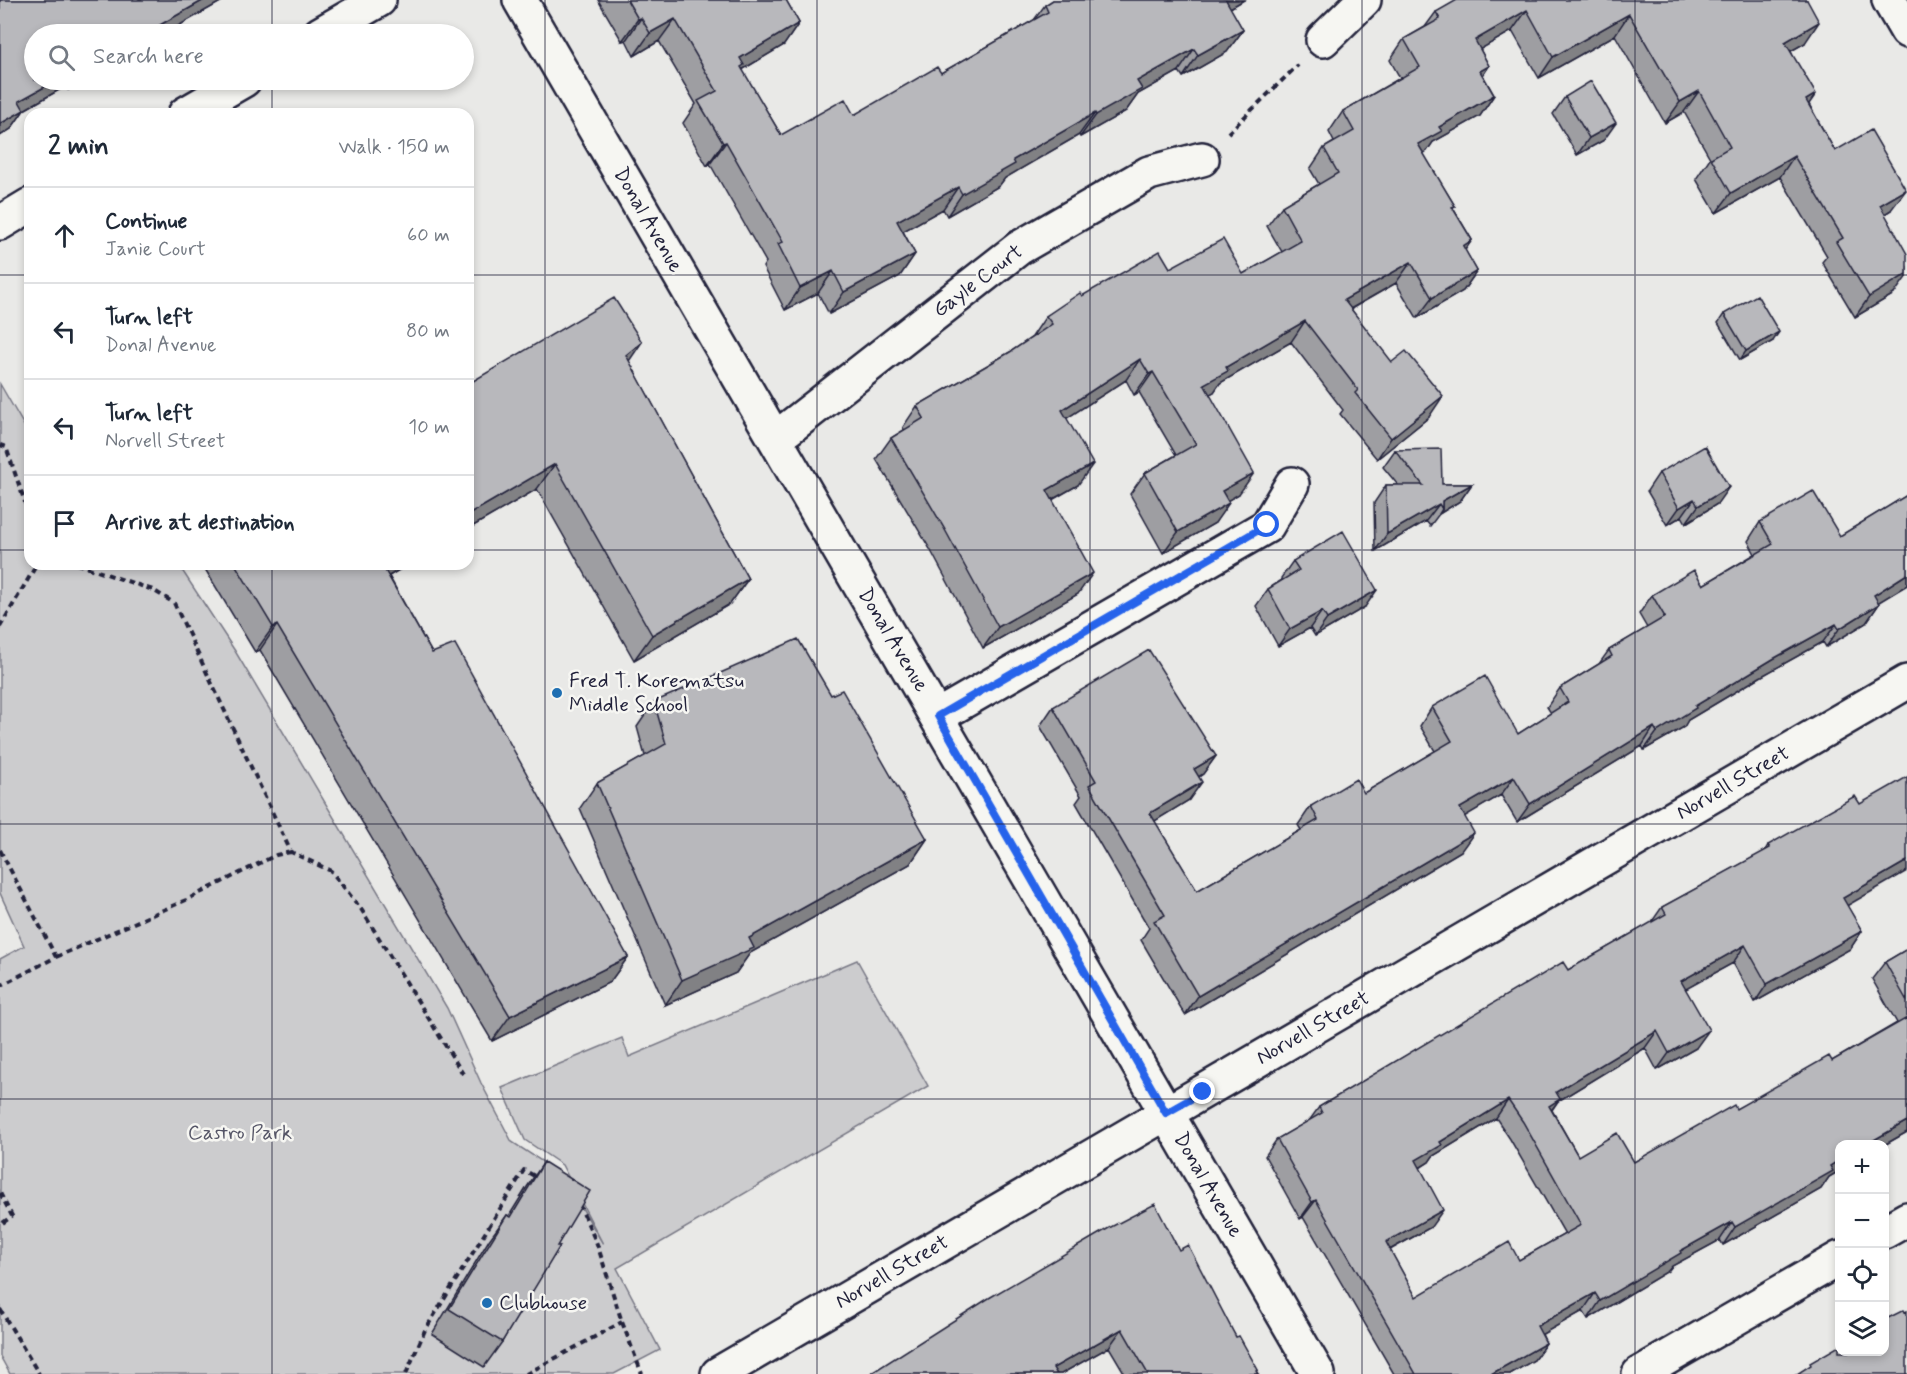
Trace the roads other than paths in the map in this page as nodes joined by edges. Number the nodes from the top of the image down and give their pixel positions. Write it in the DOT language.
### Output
graph roads {
  1 [pos="379,0"];
  2 [pos="520,0"];
  3 [pos="1364,0"];
  4 [pos="1889,0"];
  5 [pos="337,24"];
  6 [pos="1907,31"];
  7 [pos="1323,40"];
  8 [pos="227,90"];
  9 [pos="195,108"];
  10 [pos="1202,159"];
  11 [pos="24,209"];
  12 [pos="0,223"];
  13 [pos="775,439"];
  14 [pos="1292,484"];
  15 [pos="1907,682"];
  16 [pos="938,716"];
  17 [pos="1166,1113"];
  18 [pos="1907,1219"];
  19 [pos="1889,1229"];
  20 [pos="1835,1260"];
  21 [pos="718,1374"];
  22 [pos="1318,1374"];
  23 [pos="1639,1374"];
  1 -- 5 [label="street"];
  2 -- 13 [label="street, Donal Avenue"];
  3 -- 7 [label="street"];
  4 -- 6 [label="street"];
  8 -- 9 [label="street"];
  10 -- 13 [label="street, Gayle Court"];
  11 -- 12 [label="street"];
  13 -- 16 [label="street, Donal Avenue"];
  14 -- 16 [label="street"];
  15 -- 17 [label="street, Norvell Street"];
  16 -- 17 [label="street, Donal Avenue"];
  17 -- 21 [label="street, Norvell Street"];
  17 -- 22 [label="street, Donal Avenue"];
  18 -- 19 [label="street"];
  20 -- 23 [label="street"];
}
